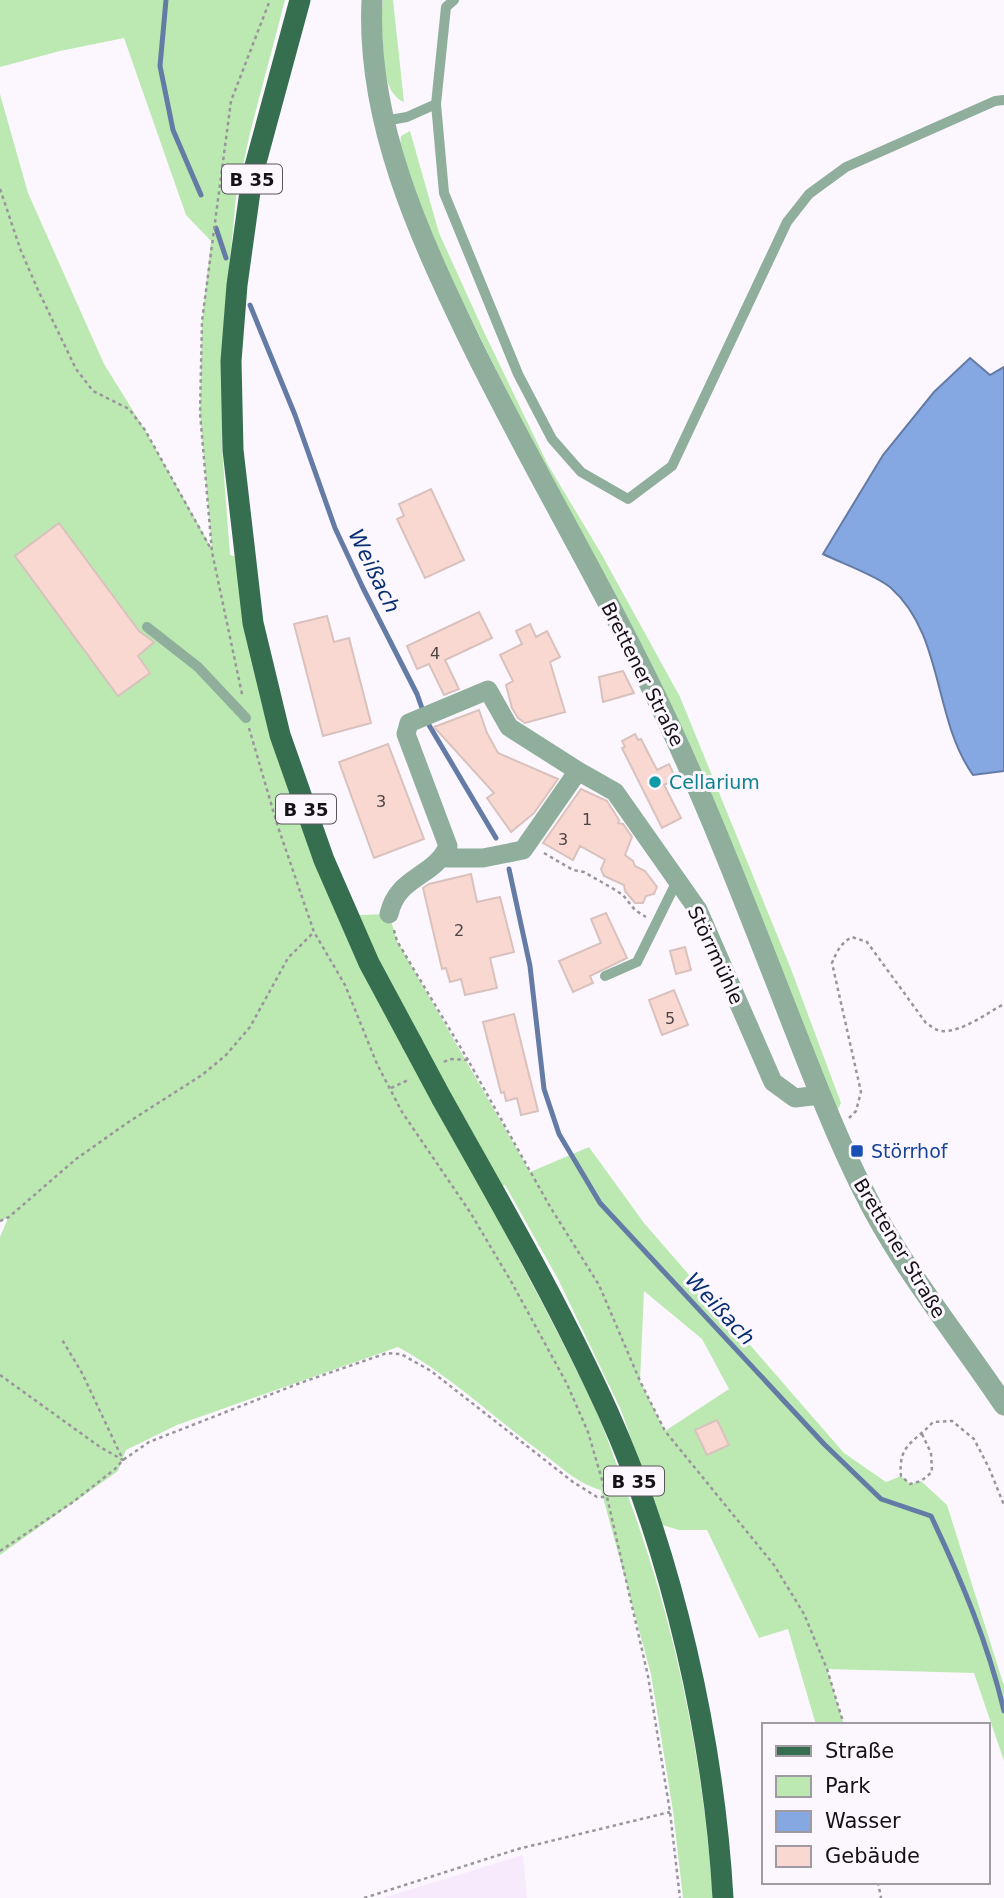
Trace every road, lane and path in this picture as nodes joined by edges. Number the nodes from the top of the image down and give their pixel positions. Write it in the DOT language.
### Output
graph roads {
  1 [pos="270,0"];
  2 [pos="454,0"];
  3 [pos="300,1"];
  4 [pos="369,6"];
  5 [pos="1004,100"];
  6 [pos="436,104"];
  7 [pos="384,121"];
  8 [pos="0,189"];
  9 [pos="212,552"];
  10 [pos="147,627"];
  11 [pos="247,719"];
  12 [pos="578,771"];
  13 [pos="527,843"];
  14 [pos="443,858"];
  15 [pos="677,880"];
  16 [pos="389,914"];
  17 [pos="656,921"];
  18 [pos="313,932"];
  19 [pos="606,976"];
  20 [pos="1004,1004"];
  21 [pos="468,1060"];
  22 [pos="439,1065"];
  23 [pos="415,1076"];
  24 [pos="391,1088"];
  25 [pos="820,1095"];
  26 [pos="834,1126"];
  27 [pos="0,1221"];
  28 [pos="61,1338"];
  29 [pos="0,1375"];
  30 [pos="1004,1405"];
  31 [pos="922,1434"];
  32 [pos="123,1460"];
  33 [pos="607,1497"];
  34 [pos="1004,1506"];
  35 [pos="0,1550"];
  36 [pos="843,1723"];
  37 [pos="670,1812"];
  38 [pos="384,1892"];
  39 [pos="364,1898"];
  40 [pos="385,1898"];
  41 [pos="680,1898"];
  42 [pos="723,1898"];
  1 -- 9 [label="path"];
  2 -- 6 [label="lane"];
  3 -- 42 [label="main road, B 35, bridge"];
  4 -- 7 [label="street, Brettener Straße"];
  5 -- 6 [label="lane"];
  6 -- 7 [label="lane"];
  7 -- 25 [label="street, Brettener Straße"];
  8 -- 9 [label="path"];
  9 -- 11 [label="path"];
  10 -- 11 [label="lane"];
  11 -- 18 [label="path"];
  12 -- 13 [label="street"];
  12 -- 14 [label="street, Störrmühle"];
  12 -- 15 [label="street, Störrmühle"];
  13 -- 14 [label="street"];
  13 -- 17 [label="path"];
  14 -- 16 [label="street"];
  15 -- 17 [label="lane"];
  15 -- 25 [label="street, Störrmühle"];
  16 -- 21 [label="path"];
  17 -- 19 [label="lane"];
  18 -- 24 [label="path"];
  18 -- 27 [label="path"];
  20 -- 26 [label="path"];
  21 -- 22 [label="path"];
  21 -- 36 [label="path"];
  23 -- 24 [label="path"];
  24 -- 33 [label="path"];
  25 -- 26 [label="street, Brettener Straße"];
  26 -- 30 [label="street, Brettener Straße"];
  28 -- 32 [label="path"];
  29 -- 32 [label="path"];
  31 -- 31 [label="path"];
  31 -- 34 [label="path"];
  32 -- 33 [label="path"];
  32 -- 35 [label="path"];
  33 -- 37 [label="path"];
  37 -- 38 [label="path"];
  37 -- 41 [label="path"];
  38 -- 39 [label="path"];
  38 -- 40 [label="path"];
}
